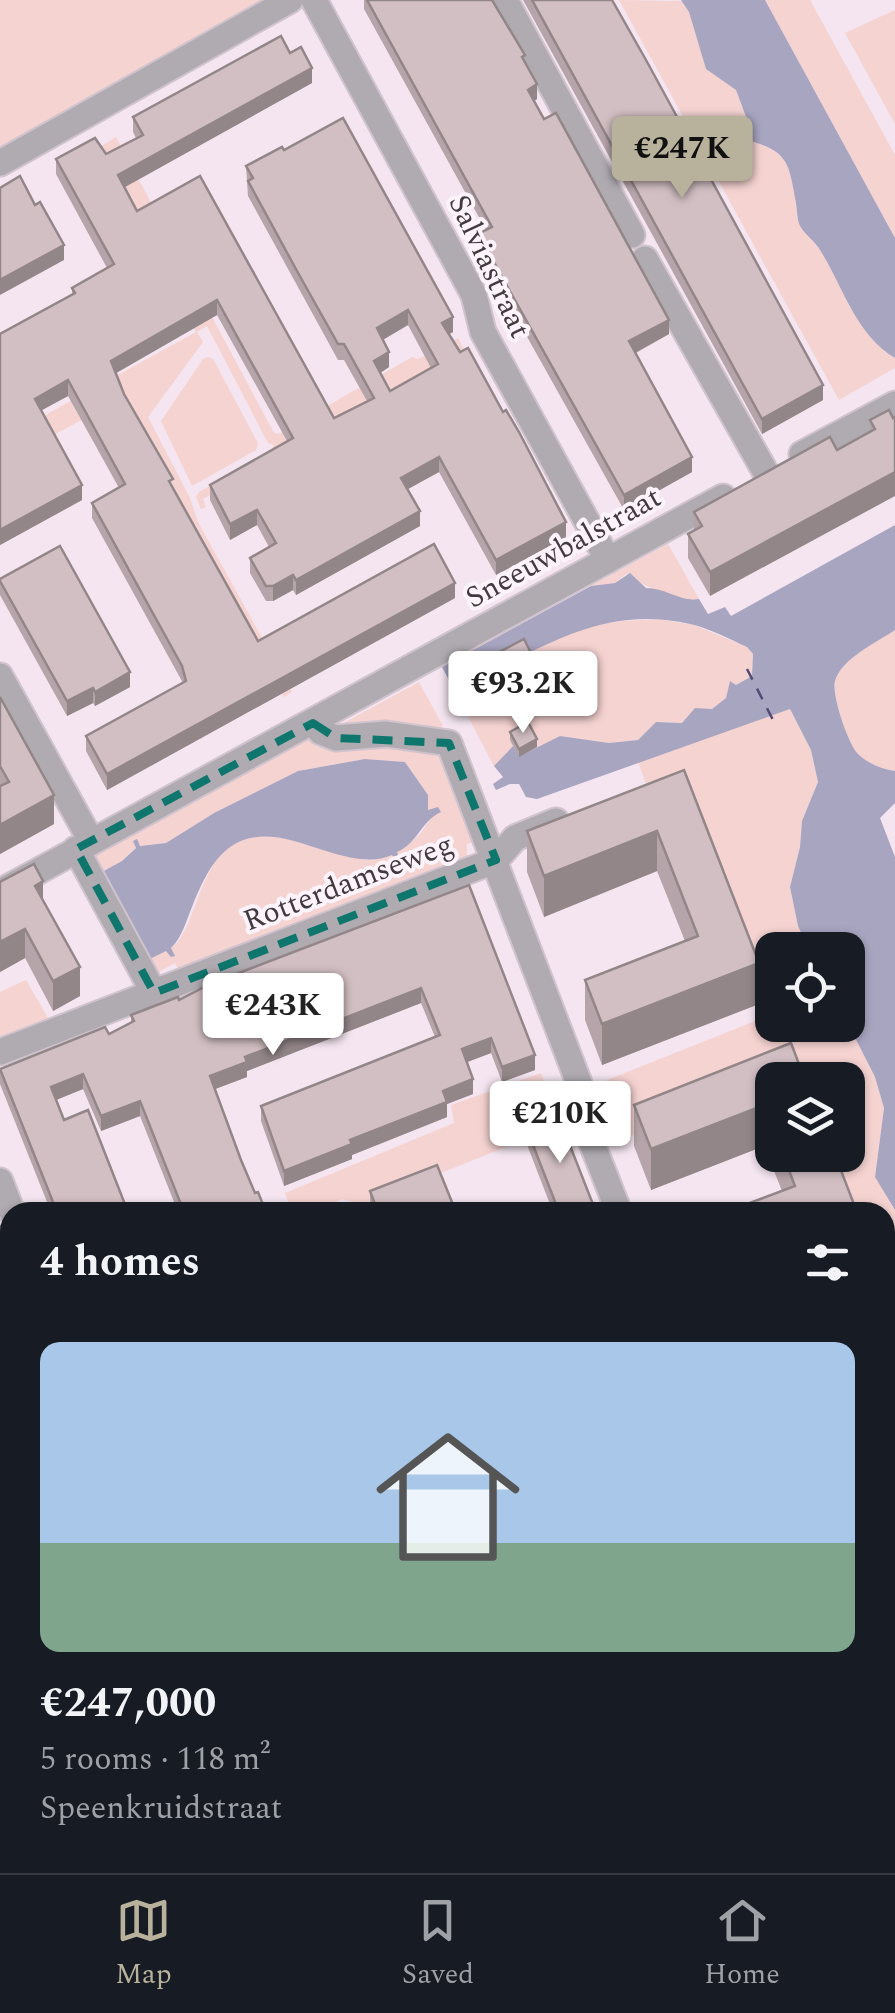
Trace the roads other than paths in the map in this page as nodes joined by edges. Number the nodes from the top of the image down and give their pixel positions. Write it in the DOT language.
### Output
graph roads {
  1 [pos="290,0"];
  2 [pos="314,0"];
  3 [pos="505,0"];
  4 [pos="0,163"];
  5 [pos="632,235"];
  6 [pos="645,258"];
  7 [pos="895,404"];
  8 [pos="766,474"];
  9 [pos="608,560"];
  10 [pos="0,676"];
  11 [pos="313,723"];
  12 [pos="583,810"];
  13 [pos="83,844"];
  14 [pos="496,860"];
  15 [pos="0,892"];
  16 [pos="154,993"];
  17 [pos="0,1052"];
  18 [pos="615,1202"];
  1 -- 4 [label="street"];
  2 -- 9 [label="street, Salviastraat"];
  3 -- 5 [label="street"];
  6 -- 8 [label="street"];
  7 -- 8 [label="street, Sneeuwbalstraat"];
  8 -- 9 [label="street, Sneeuwbalstraat"];
  9 -- 11 [label="street, Sneeuwbalstraat"];
  10 -- 13 [label="street"];
  11 -- 13 [label="street, Sneeuwbalstraat"];
  11 -- 14 [label="street"];
  12 -- 14 [label="street, Rotterdamseweg"];
  13 -- 15 [label="street, Sneeuwbalstraat"];
  13 -- 16 [label="street"];
  14 -- 16 [label="street, Rotterdamseweg"];
  14 -- 18 [label="street"];
  16 -- 17 [label="street, Rotterdamseweg"];
}
